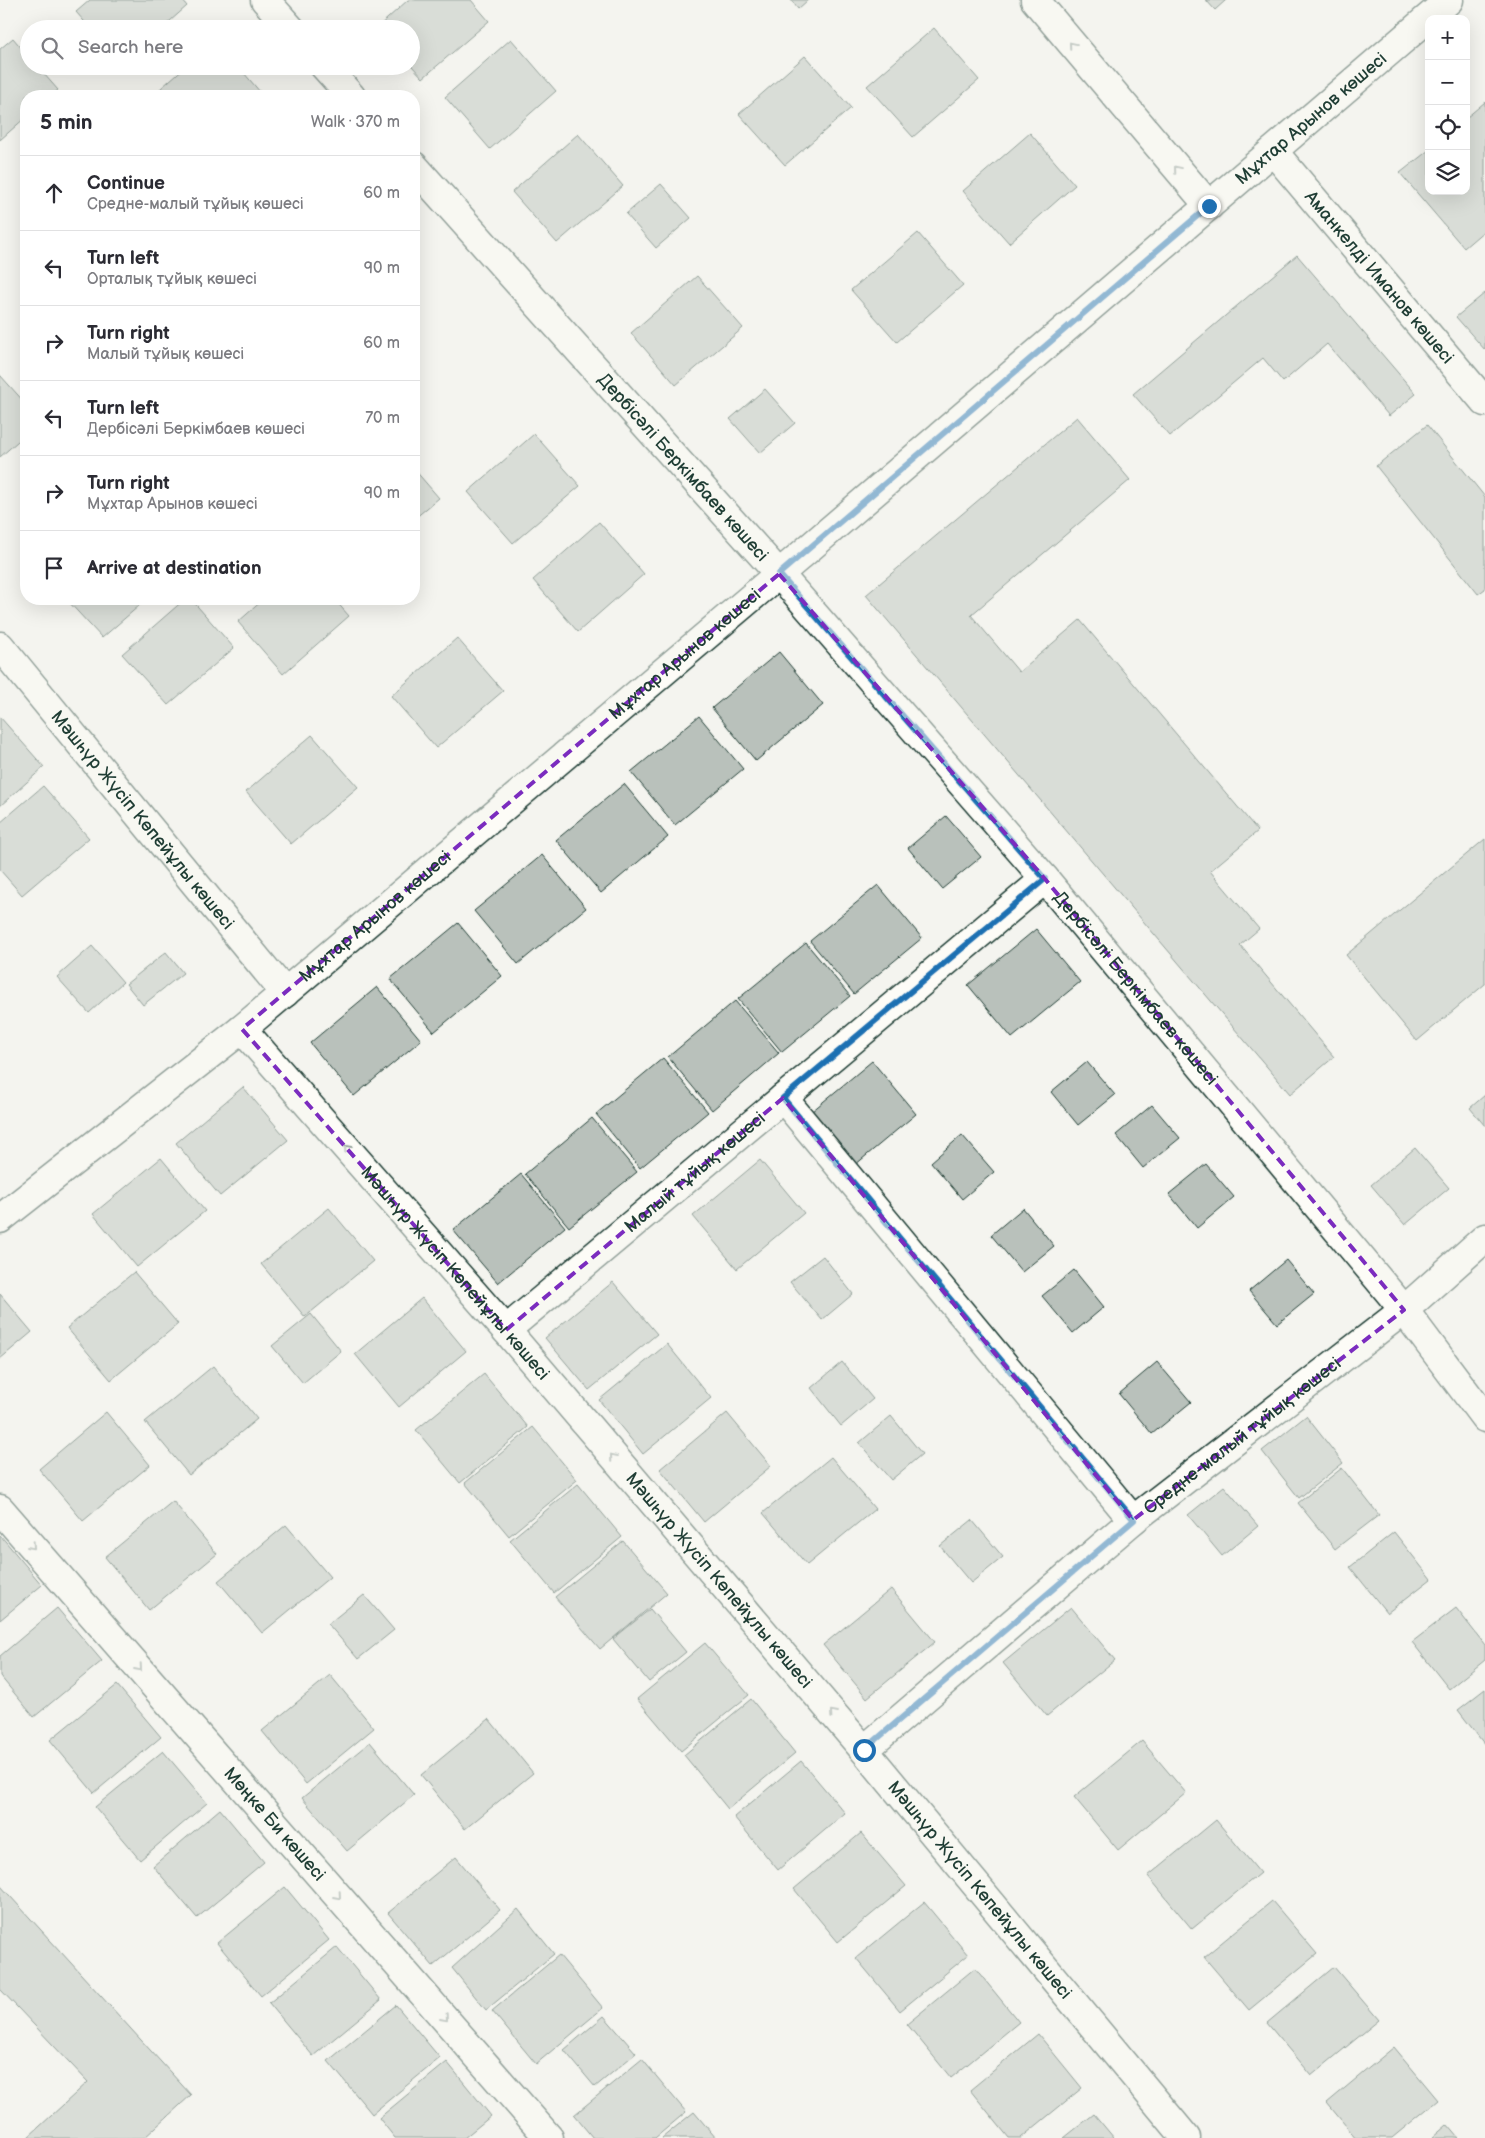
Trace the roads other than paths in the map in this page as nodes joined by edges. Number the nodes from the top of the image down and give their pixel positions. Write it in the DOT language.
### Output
graph roads {
  1 [pos="265,0"];
  2 [pos="1035,0"];
  3 [pos="1450,0"];
  4 [pos="283,20"];
  5 [pos="332,75"];
  6 [pos="346,90"];
  7 [pos="1273,151"];
  8 [pos="420,173"];
  9 [pos="1209,206"];
  10 [pos="1485,402"];
  11 [pos="779,574"];
  12 [pos="0,646"];
  13 [pos="1045,879"];
  14 [pos="285,993"];
  15 [pos="242,1029"];
  16 [pos="783,1098"];
  17 [pos="0,1219"];
  18 [pos="1485,1238"];
  19 [pos="1404,1310"];
  20 [pos="506,1330"];
  21 [pos="1485,1418"];
  22 [pos="0,1509"];
  23 [pos="1134,1520"];
  24 [pos="864,1750"];
  25 [pos="549,2138"];
  26 [pos="1186,2138"];
  1 -- 4 [label="street"];
  9 -- 2 [label="street, one-way"];
  3 -- 7 [label="street, Мұхтар Арынов көшесі"];
  5 -- 6 [label="street"];
  7 -- 9 [label="street, Мұхтар Арынов көшесі"];
  7 -- 10 [label="street, Аманкелді Иманов көшесі"];
  8 -- 11 [label="street, Дербісәлі Беркімбаев көшесі"];
  9 -- 11 [label="street, Мұхтар Арынов көшесі"];
  11 -- 13 [label="street, Дербісәлі Беркімбаев көшесі"];
  11 -- 14 [label="street, Мұхтар Арынов көшесі"];
  12 -- 14 [label="street, Мәшһүр Жүсіп Көпейұлы көшесі"];
  13 -- 16 [label="street, Малый тұйық көшесі"];
  13 -- 19 [label="street, Дербісәлі Беркімбаев көшесі"];
  14 -- 15 [label="street, Мұхтар Арынов көшесі"];
  15 -- 17 [label="street, Мұхтар Арынов көшесі"];
  20 -- 15 [label="street, Мәшһүр Жүсіп Көпейұлы көшесі, one-way"];
  16 -- 20 [label="street, Малый тұйық көшесі"];
  16 -- 23 [label="street"];
  18 -- 19 [label="street, Средне-малый тұйық көшесі"];
  19 -- 21 [label="street, Дербісәлі Беркімбаев көшесі"];
  19 -- 23 [label="street, Средне-малый тұйық көшесі"];
  24 -- 20 [label="street, Мәшһүр Жүсіп Көпейұлы көшесі, one-way"];
  22 -- 25 [label="street, Мөңке Би көшесі, one-way"];
  23 -- 24 [label="street, Средне-малый тұйық көшесі"];
  24 -- 26 [label="street, Мәшһүр Жүсіп Көпейұлы көшесі"];
}
